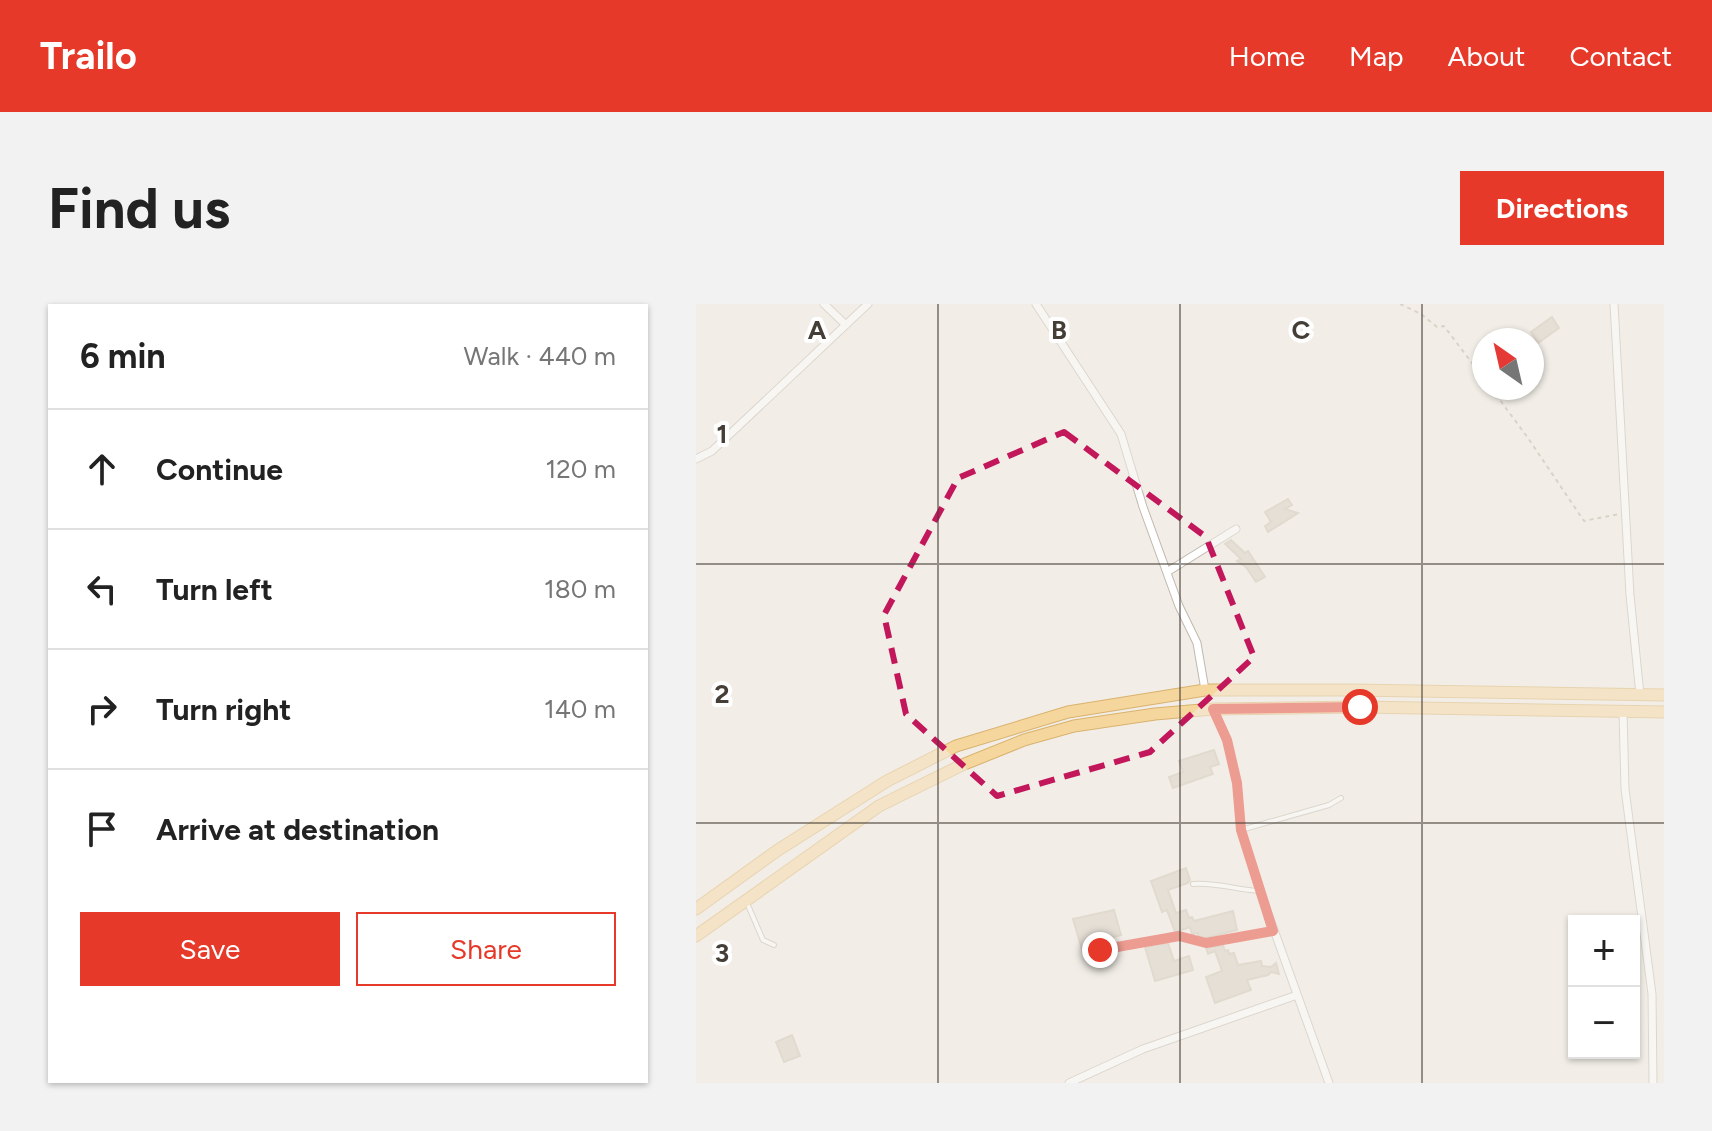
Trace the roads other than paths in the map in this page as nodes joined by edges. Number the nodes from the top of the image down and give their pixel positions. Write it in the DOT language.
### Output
graph roads {
  1 [pos="824,304"];
  2 [pos="868,304"];
  3 [pos="1036,304"];
  4 [pos="1614,304"];
  5 [pos="846,325"];
  6 [pos="696,459"];
  7 [pos="1236,529"];
  8 [pos="1167,572"];
  9 [pos="1205,690"];
  10 [pos="1640,695"];
  11 [pos="1664,695"];
  12 [pos="1213,709"];
  13 [pos="1623,712"];
  14 [pos="1664,712"];
  15 [pos="1341,798"];
  16 [pos="1241,830"];
  17 [pos="1193,884"];
  18 [pos="1260,891"];
  19 [pos="746,901"];
  20 [pos="696,909"];
  21 [pos="1273,931"];
  22 [pos="696,936"];
  23 [pos="774,945"];
  24 [pos="1100,950"];
  25 [pos="1297,995"];
  26 [pos="1069,1083"];
  27 [pos="1329,1083"];
  28 [pos="1653,1083"];
  1 -- 5 [label="street"];
  2 -- 5 [label="street"];
  3 -- 8 [label="street"];
  4 -- 10 [label="street"];
  5 -- 6 [label="street"];
  7 -- 8 [label="street"];
  8 -- 9 [label="street"];
  9 -- 10 [label="main road"];
  9 -- 20 [label="main road"];
  10 -- 11 [label="main road"];
  12 -- 13 [label="main road"];
  12 -- 16 [label="street"];
  12 -- 19 [label="main road"];
  13 -- 14 [label="main road"];
  13 -- 28 [label="street"];
  15 -- 16 [label="lane"];
  16 -- 18 [label="street"];
  17 -- 18 [label="lane"];
  18 -- 21 [label="street"];
  19 -- 22 [label="main road"];
  19 -- 23 [label="lane"];
  21 -- 24 [label="lane"];
  21 -- 25 [label="street"];
  25 -- 26 [label="street"];
  25 -- 27 [label="street"];
}
